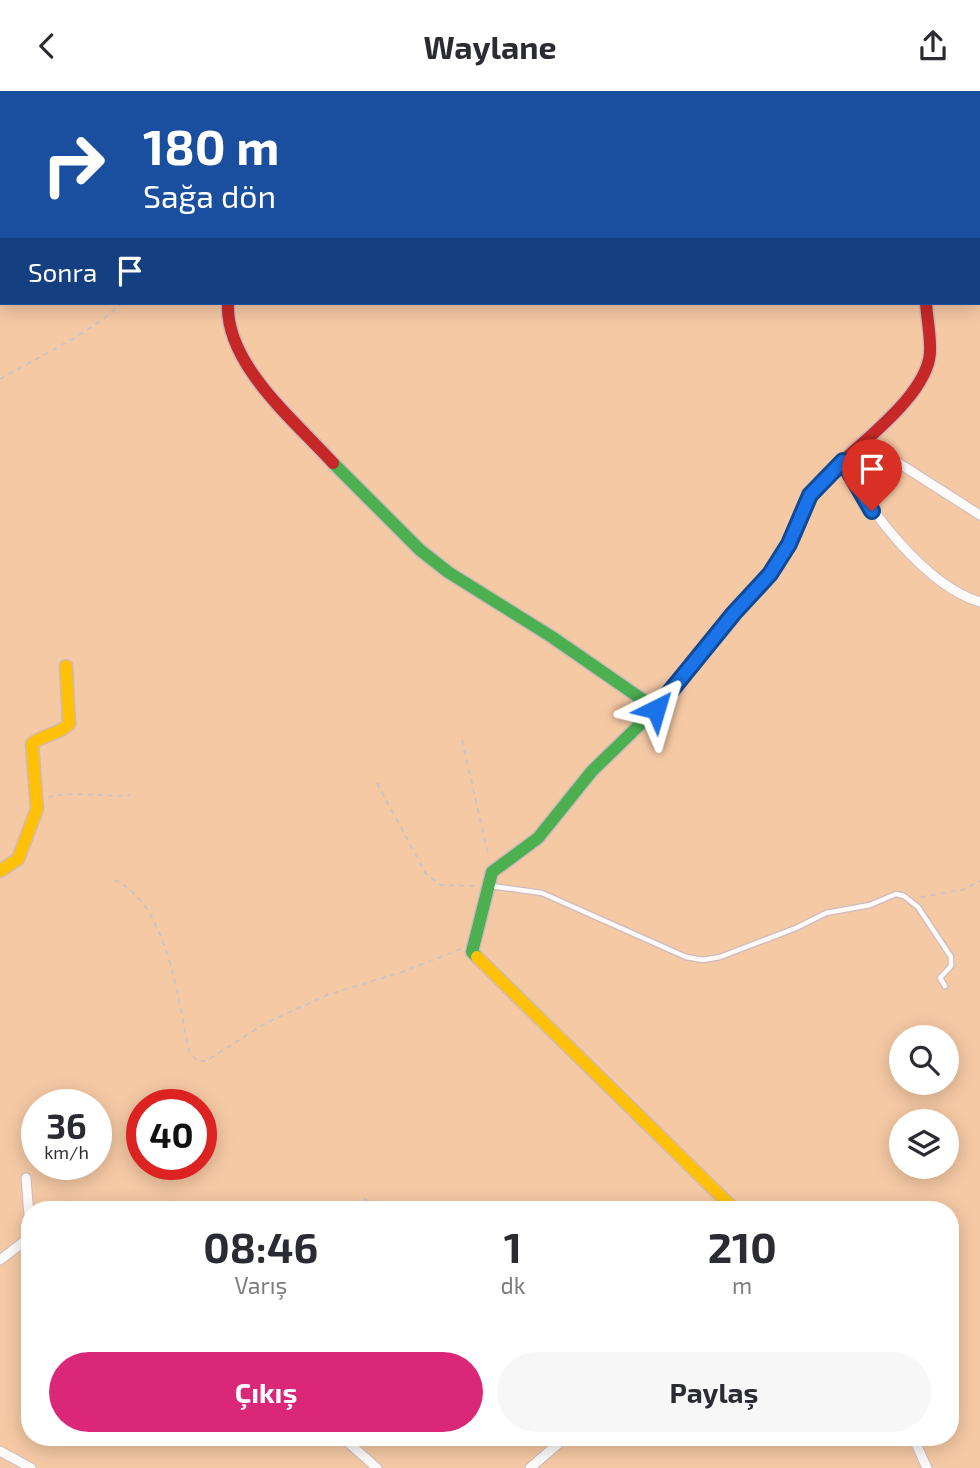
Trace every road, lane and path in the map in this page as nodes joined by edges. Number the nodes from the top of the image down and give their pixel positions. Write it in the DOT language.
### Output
graph roads {
  1 [pos="120,305"];
  2 [pos="228,305"];
  3 [pos="926,305"];
  4 [pos="0,379"];
  5 [pos="864,441"];
  6 [pos="843,461"];
  7 [pos="980,515"];
  8 [pos="980,602"];
  9 [pos="66,666"];
  10 [pos="656,709"];
  11 [pos="461,740"];
  12 [pos="377,783"];
  13 [pos="130,795"];
  14 [pos="36,800"];
  15 [pos="0,871"];
  16 [pos="492,872"];
  17 [pos="114,880"];
  18 [pos="980,881"];
  19 [pos="486,886"];
  20 [pos="909,902"];
  21 [pos="475,943"];
  22 [pos="945,986"];
  23 [pos="26,1180"];
  24 [pos="364,1199"];
  25 [pos="28,1201"];
  26 [pos="368,1201"];
  27 [pos="726,1201"];
  28 [pos="21,1244"];
  29 [pos="0,1260"];
  30 [pos="352,1446"];
  31 [pos="556,1446"];
  32 [pos="917,1446"];
  33 [pos="0,1451"];
  34 [pos="31,1468"];
  35 [pos="377,1468"];
  36 [pos="530,1468"];
  37 [pos="928,1468"];
  1 -- 4 [label="path"];
  2 -- 10 [label="street"];
  3 -- 5 [label="street"];
  5 -- 6 [label="street"];
  5 -- 7 [label="street"];
  6 -- 8 [label="street"];
  6 -- 10 [label="street"];
  9 -- 14 [label="street"];
  10 -- 16 [label="street"];
  11 -- 16 [label="path"];
  12 -- 19 [label="path"];
  13 -- 14 [label="path"];
  14 -- 15 [label="street"];
  16 -- 19 [label="street"];
  17 -- 21 [label="path"];
  18 -- 20 [label="path"];
  19 -- 20 [label="lane"];
  19 -- 21 [label="street"];
  20 -- 22 [label="lane"];
  21 -- 27 [label="street"];
  23 -- 25 [label="street"];
  24 -- 26 [label="path"];
  28 -- 29 [label="street"];
  30 -- 35 [label="street"];
  31 -- 36 [label="street"];
  32 -- 37 [label="street"];
  33 -- 34 [label="street"];
}
